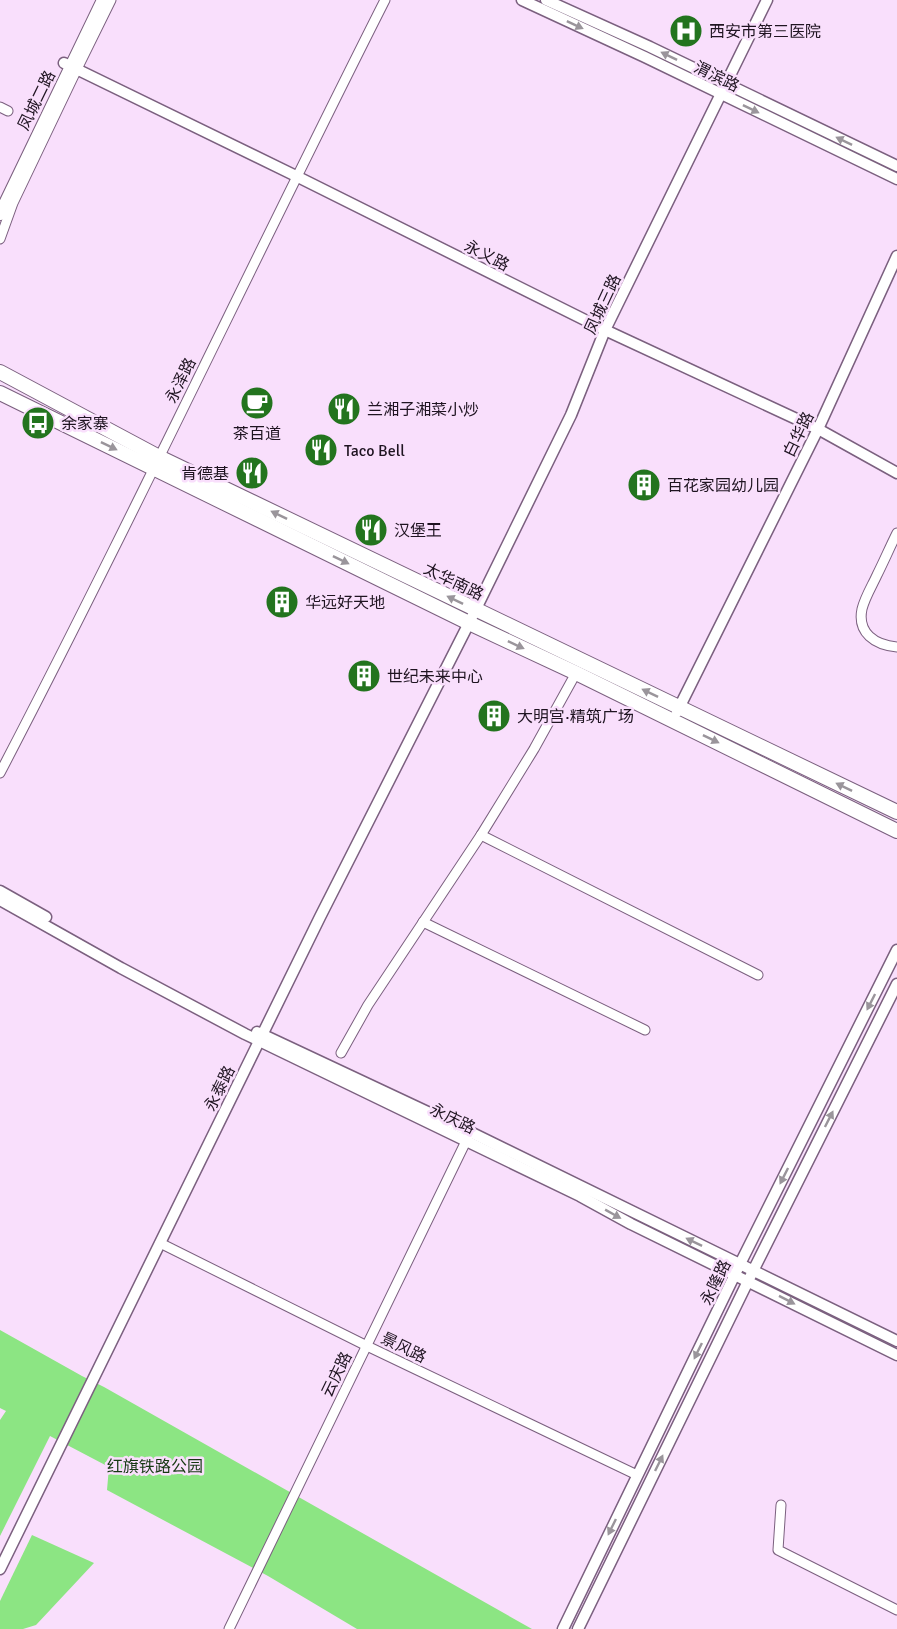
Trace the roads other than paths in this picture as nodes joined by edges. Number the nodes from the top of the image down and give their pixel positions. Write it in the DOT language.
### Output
graph roads {
  1 [pos="95,0"];
  2 [pos="103,0"];
  3 [pos="111,0"];
  4 [pos="385,0"];
  5 [pos="522,0"];
  6 [pos="546,0"];
  7 [pos="767,0"];
  8 [pos="70,66"];
  9 [pos="725,83"];
  10 [pos="720,94"];
  11 [pos="897,166"];
  12 [pos="296,176"];
  13 [pos="897,179"];
  14 [pos="0,194"];
  15 [pos="0,214"];
  16 [pos="0,239"];
  17 [pos="897,256"];
  18 [pos="605,330"];
  19 [pos="0,372"];
  20 [pos="0,393"];
  21 [pos="818,429"];
  22 [pos="156,462"];
  23 [pos="897,473"];
  24 [pos="897,532"];
  25 [pos="475,609"];
  26 [pos="469,622"];
  27 [pos="897,647"];
  28 [pos="576,673"];
  29 [pos="679,707"];
  30 [pos="673,720"];
  31 [pos="0,773"];
  32 [pos="897,812"];
  33 [pos="897,831"];
  34 [pos="481,835"];
  35 [pos="0,891"];
  36 [pos="0,900"];
  37 [pos="423,922"];
  38 [pos="897,950"];
  39 [pos="758,975"];
  40 [pos="897,984"];
  41 [pos="645,1030"];
  42 [pos="260,1037"];
  43 [pos="341,1053"];
  44 [pos="469,1137"];
  45 [pos="160,1243"];
  46 [pos="737,1269"];
  47 [pos="751,1276"];
  48 [pos="897,1341"];
  49 [pos="367,1346"];
  50 [pos="897,1355"];
  51 [pos="637,1475"];
  52 [pos="781,1505"];
  53 [pos="0,1569"];
  54 [pos="897,1611"];
  55 [pos="229,1629"];
  56 [pos="563,1629"];
  57 [pos="578,1629"];
  1 -- 8 [label="main road, 凤城二路"];
  2 -- 8 [label="main road, 凤城二路"];
  3 -- 8 [label="street"];
  4 -- 12 [label="street, 永泽路"];
  5 -- 10 [label="street, 渭滨路, one-way"];
  9 -- 6 [label="street, 渭滨路, one-way"];
  7 -- 9 [label="street, 凤城三路"];
  8 -- 12 [label="street, 永义路"];
  8 -- 14 [label="main road, 凤城二路"];
  8 -- 15 [label="main road, 凤城二路"];
  8 -- 16 [label="street"];
  9 -- 10 [label="street, 凤城三路"];
  11 -- 9 [label="street, 渭滨路, one-way"];
  10 -- 13 [label="street, 渭滨路, one-way"];
  10 -- 18 [label="street, 凤城三路"];
  12 -- 18 [label="street, 永义路"];
  12 -- 22 [label="street, 永泽路"];
  17 -- 21 [label="street, 白华路"];
  18 -- 21 [label="street, 永义路"];
  18 -- 25 [label="street, 凤城三路"];
  19 -- 22 [label="main road, 太华南路"];
  20 -- 22 [label="main road, 太华南路, one-way"];
  21 -- 23 [label="street, 永义路"];
  21 -- 29 [label="street, 白华路"];
  25 -- 22 [label="main road, 太华南路, one-way"];
  22 -- 26 [label="main road, 太华南路, one-way"];
  22 -- 31 [label="street, 永泽路"];
  24 -- 27 [label="street"];
  25 -- 26 [label="street, 凤城三路"];
  29 -- 25 [label="main road, 太华南路, one-way"];
  26 -- 28 [label="main road, 太华南路, one-way"];
  26 -- 42 [label="street, 永泰路"];
  28 -- 30 [label="main road, 太华南路"];
  28 -- 34 [label="street"];
  29 -- 30 [label="street, 白华路"];
  32 -- 29 [label="main road, 太华南路, one-way"];
  30 -- 33 [label="main road, 太华南路, one-way"];
  34 -- 37 [label="street"];
  34 -- 39 [label="street"];
  35 -- 42 [label="street, 永庆路"];
  36 -- 42 [label="street, 永庆路"];
  37 -- 41 [label="street"];
  37 -- 43 [label="street"];
  38 -- 46 [label="street, 永隆路, one-way"];
  47 -- 40 [label="street, 永隆路, one-way"];
  42 -- 44 [label="street, 永庆路"];
  42 -- 45 [label="street, 永泰路"];
  44 -- 46 [label="street, 永庆路"];
  44 -- 49 [label="street, 云庆路"];
  45 -- 49 [label="street, 景风路"];
  45 -- 53 [label="street, 永泰路"];
  46 -- 47 [label="street, 永庆路"];
  46 -- 51 [label="street, 永隆路, one-way"];
  47 -- 48 [label="street, 永庆路"];
  47 -- 50 [label="street, 永庆路, one-way"];
  57 -- 47 [label="street, 永隆路, one-way"];
  49 -- 51 [label="street, 景风路"];
  49 -- 55 [label="street, 云庆路"];
  51 -- 56 [label="street, 永隆路, one-way"];
  52 -- 54 [label="street"];
}
